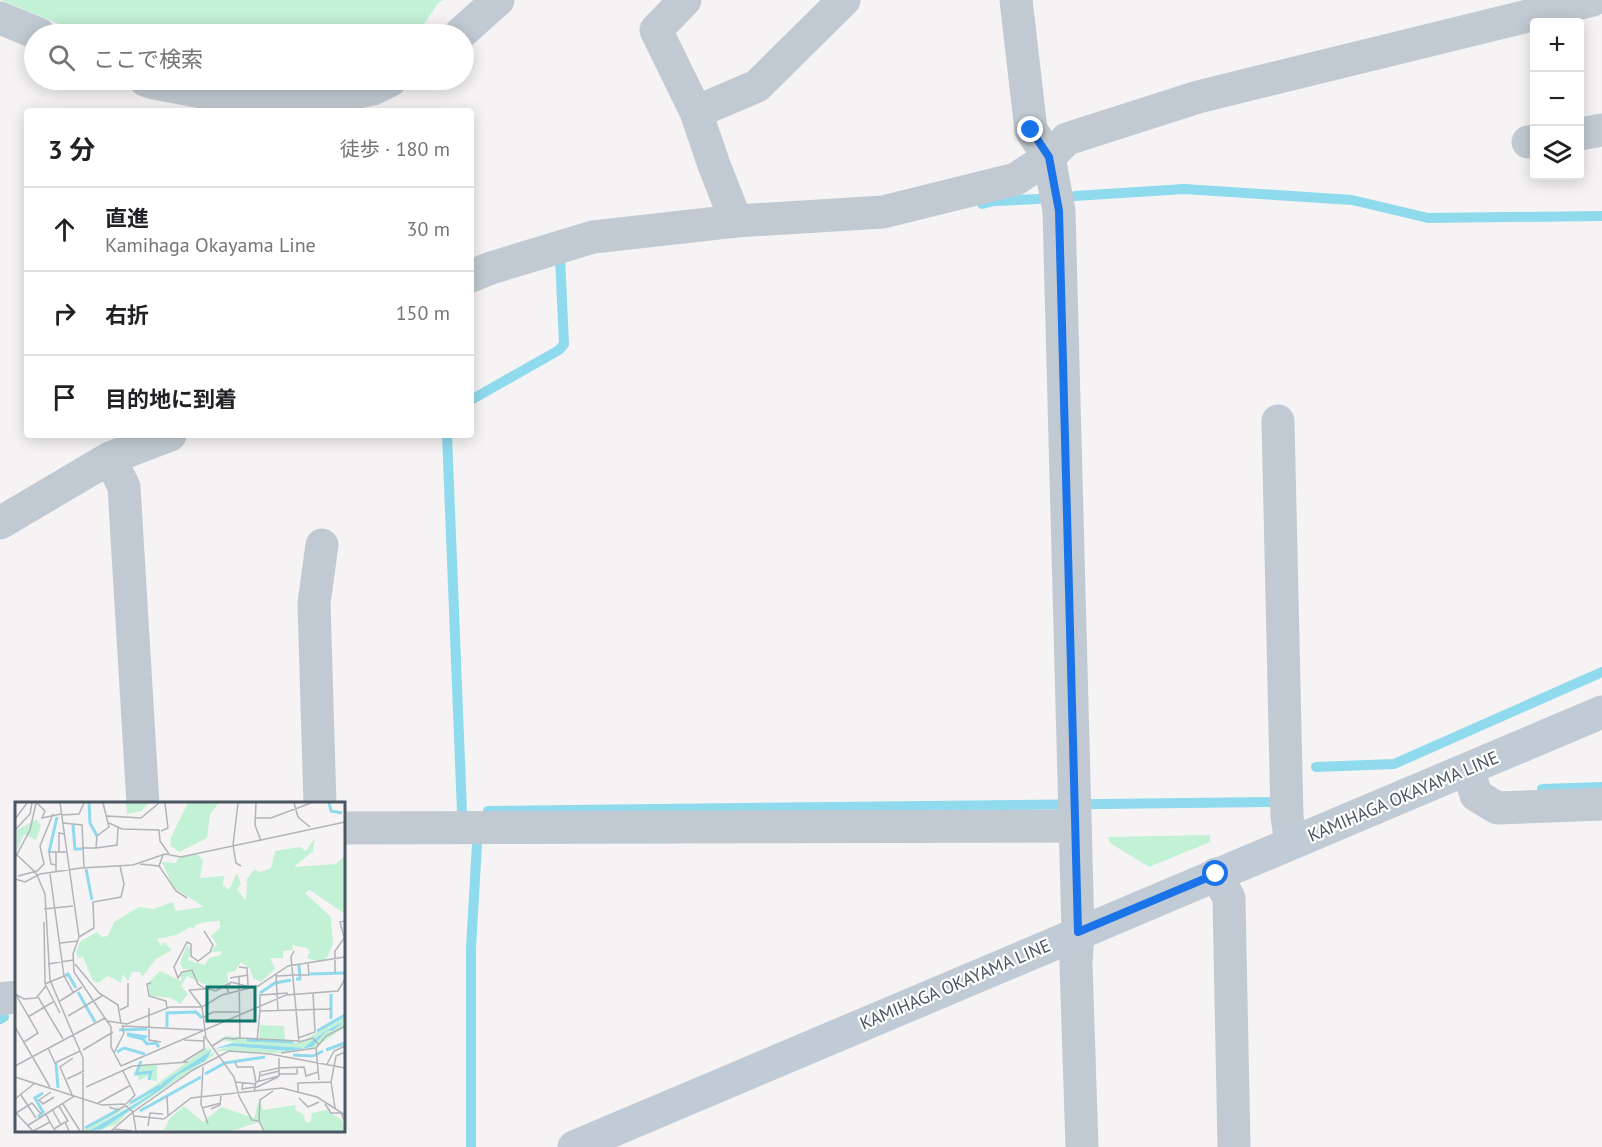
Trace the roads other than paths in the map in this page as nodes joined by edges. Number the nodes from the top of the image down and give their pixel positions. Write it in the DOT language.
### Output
graph roads {
  1 [pos="498,0"];
  2 [pos="685,0"];
  3 [pos="844,0"];
  4 [pos="1016,0"];
  5 [pos="1577,1"];
  6 [pos="0,18"];
  7 [pos="471,24"];
  8 [pos="24,28"];
  9 [pos="191,90"];
  10 [pos="368,90"];
  11 [pos="696,112"];
  12 [pos="1602,130"];
  13 [pos="1584,133"];
  14 [pos="1049,157"];
  15 [pos="736,221"];
  16 [pos="474,275"];
  17 [pos="1278,421"];
  18 [pos="162,438"];
  19 [pos="110,458"];
  20 [pos="0,523"];
  21 [pos="322,545"];
  22 [pos="1602,712"];
  23 [pos="1468,769"];
  24 [pos="143,802"];
  25 [pos="320,802"];
  26 [pos="1602,804"];
  27 [pos="1075,814"];
  28 [pos="345,828"];
  29 [pos="1291,842"];
  30 [pos="1216,874"];
  31 [pos="1078,932"];
  32 [pos="15,997"];
  33 [pos="0,999"];
  34 [pos="574,1147"];
  35 [pos="1082,1147"];
  36 [pos="1234,1147"];
  1 -- 7 [label="street"];
  2 -- 11 [label="street"];
  3 -- 11 [label="street"];
  4 -- 14 [label="street"];
  5 -- 14 [label="street"];
  6 -- 8 [label="street"];
  9 -- 10 [label="street"];
  11 -- 15 [label="street"];
  12 -- 13 [label="street"];
  14 -- 15 [label="street"];
  14 -- 27 [label="street"];
  15 -- 16 [label="street"];
  17 -- 29 [label="street"];
  18 -- 19 [label="street"];
  19 -- 20 [label="street"];
  19 -- 24 [label="street"];
  21 -- 25 [label="street"];
  22 -- 23 [label="main road, KAMIHAGA OKAYAMA LINE"];
  23 -- 26 [label="street"];
  23 -- 29 [label="main road, KAMIHAGA OKAYAMA LINE"];
  27 -- 28 [label="street"];
  27 -- 31 [label="street"];
  29 -- 30 [label="main road, KAMIHAGA OKAYAMA LINE"];
  30 -- 31 [label="main road, KAMIHAGA OKAYAMA LINE"];
  30 -- 36 [label="street"];
  31 -- 34 [label="main road, KAMIHAGA OKAYAMA LINE"];
  31 -- 35 [label="street"];
  32 -- 33 [label="street"];
}
